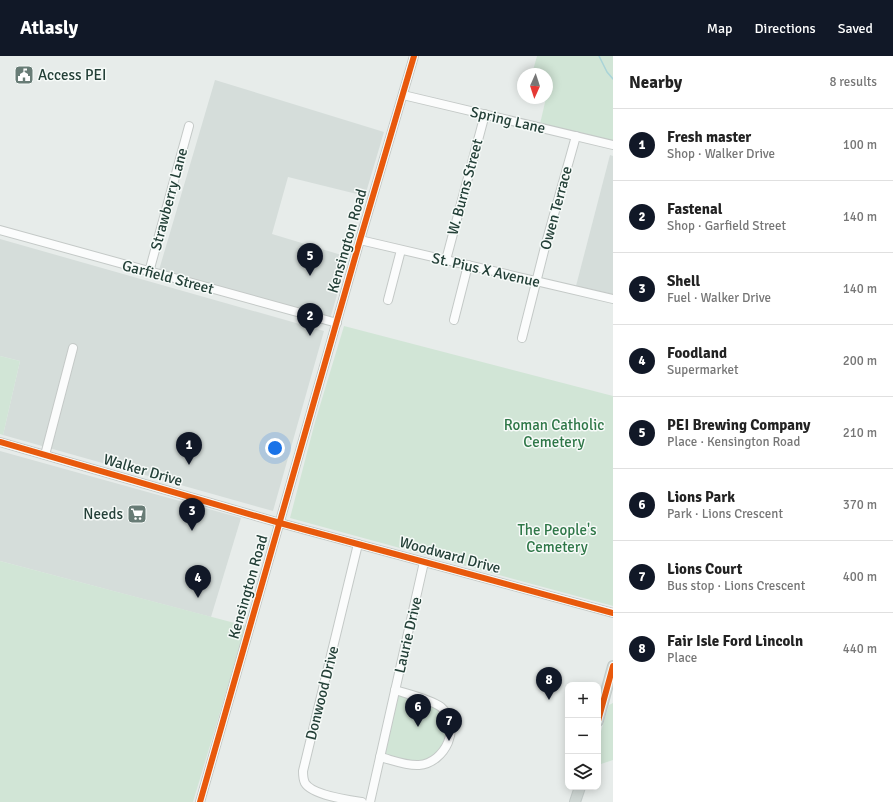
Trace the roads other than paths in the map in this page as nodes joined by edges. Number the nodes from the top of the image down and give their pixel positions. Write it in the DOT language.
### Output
graph roads {
  1 [pos="414,56"];
  2 [pos="403,95"];
  3 [pos="485,114"];
  4 [pos="189,126"];
  5 [pos="576,136"];
  6 [pos="613,145"];
  7 [pos="0,230"];
  8 [pos="360,240"];
  9 [pos="401,250"];
  10 [pos="446,260"];
  11 [pos="468,265"];
  12 [pos="150,272"];
  13 [pos="536,281"];
  14 [pos="613,299"];
  15 [pos="388,300"];
  16 [pos="454,320"];
  17 [pos="337,323"];
  18 [pos="522,338"];
  19 [pos="73,348"];
  20 [pos="0,442"];
  21 [pos="45,455"];
  22 [pos="280,523"];
  23 [pos="358,544"];
  24 [pos="424,562"];
  25 [pos="613,613"];
  26 [pos="613,666"];
  27 [pos="395,690"];
  28 [pos="599,718"];
  29 [pos="380,757"];
  30 [pos="579,790"];
  31 [pos="336,800"];
  32 [pos="200,802"];
  33 [pos="362,802"];
  34 [pos="370,802"];
  35 [pos="575,802"];
  1 -- 2 [label="street, Kensington Road"];
  2 -- 3 [label="street, Spring Lane"];
  2 -- 8 [label="street, Kensington Road"];
  3 -- 5 [label="street, Spring Lane"];
  3 -- 10 [label="street, W. Burns Street"];
  4 -- 12 [label="street, Strawberry Lane"];
  5 -- 6 [label="street, Spring Lane"];
  5 -- 13 [label="street, Owen Terrace"];
  7 -- 12 [label="street, Garfield Street"];
  8 -- 9 [label="street, St. Pius X Avenue"];
  8 -- 17 [label="street, Kensington Road"];
  9 -- 10 [label="street, St. Pius X Avenue"];
  9 -- 15 [label="street"];
  10 -- 11 [label="street, St. Pius X Avenue"];
  11 -- 13 [label="street, St. Pius X Avenue"];
  11 -- 16 [label="street"];
  12 -- 17 [label="street, Garfield Street"];
  13 -- 14 [label="street, St. Pius X Avenue"];
  13 -- 18 [label="street, Owen Terrace"];
  17 -- 22 [label="street, Kensington Road"];
  19 -- 21 [label="street"];
  20 -- 21 [label="street, Walker Drive"];
  21 -- 22 [label="street, Walker Drive"];
  22 -- 23 [label="street, Woodward Drive"];
  22 -- 32 [label="street, Kensington Road"];
  23 -- 24 [label="street, Woodward Drive"];
  23 -- 31 [label="street, Donwood Drive"];
  24 -- 25 [label="street, Woodward Drive"];
  24 -- 27 [label="street, Laurie Drive"];
  26 -- 28 [label="main road"];
  27 -- 29 [label="street, Laurie Drive"];
  27 -- 29 [label="street"];
  29 -- 34 [label="street, Laurie Drive"];
  30 -- 35 [label="main road"];
  31 -- 33 [label="street, Donwood Drive"];
}
